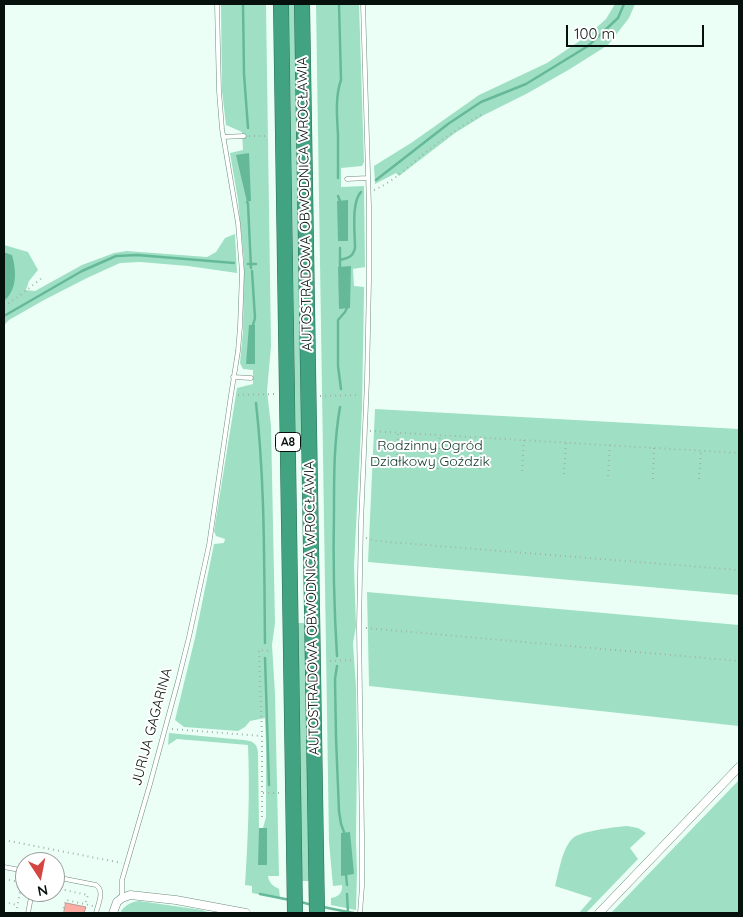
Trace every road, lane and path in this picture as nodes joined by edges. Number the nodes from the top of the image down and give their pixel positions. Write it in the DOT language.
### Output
graph roads {
  1 [pos="217,4"];
  2 [pos="281,4"];
  3 [pos="302,4"];
  4 [pos="363,4"];
  5 [pos="482,114"];
  6 [pos="223,136"];
  7 [pos="244,136"];
  8 [pos="269,136"];
  9 [pos="347,178"];
  10 [pos="367,178"];
  11 [pos="368,192"];
  12 [pos="43,277"];
  13 [pos="4,306"];
  14 [pos="234,376"];
  15 [pos="251,378"];
  16 [pos="274,394"];
  17 [pos="231,395"];
  18 [pos="366,395"];
  19 [pos="320,396"];
  20 [pos="374,431"];
  21 [pos="398,433"];
  22 [pos="440,435"];
  23 [pos="482,438"];
  24 [pos="524,440"];
  25 [pos="566,443"];
  26 [pos="610,445"];
  27 [pos="654,448"];
  28 [pos="701,451"];
  29 [pos="739,453"];
  30 [pos="397,465"];
  31 [pos="438,469"];
  32 [pos="480,469"];
  33 [pos="522,471"];
  34 [pos="564,474"];
  35 [pos="608,476"];
  36 [pos="653,479"];
  37 [pos="699,479"];
  38 [pos="369,538"];
  39 [pos="739,570"];
  40 [pos="367,628"];
  41 [pos="272,651"];
  42 [pos="360,660"];
  43 [pos="330,661"];
  44 [pos="739,661"];
  45 [pos="164,728"];
  46 [pos="262,736"];
  47 [pos="739,767"];
  48 [pos="263,793"];
  49 [pos="279,793"];
  50 [pos="262,817"];
  51 [pos="4,840"];
  52 [pos="127,864"];
  53 [pos="65,879"];
  54 [pos="65,890"];
  55 [pos="122,898"];
  56 [pos="4,902"];
  57 [pos="18,902"];
  58 [pos="85,904"];
  59 [pos="17,905"];
  60 [pos="97,907"];
  61 [pos="218,911"];
  62 [pos="16,913"];
  63 [pos="62,913"];
  64 [pos="96,913"];
  65 [pos="113,913"];
  66 [pos="246,913"];
  67 [pos="295,913"];
  68 [pos="317,913"];
  69 [pos="360,913"];
  70 [pos="599,913"];
  1 -- 6 [label="lane, JURIJA GAGARINA"];
  2 -- 67 [label="highway, AUTOSTRADOWA OBWODNICA WROCŁAWIA / A8"];
  3 -- 68 [label="highway, AUTOSTRADOWA OBWODNICA WROCŁAWIA / A8"];
  4 -- 10 [label="lane"];
  5 -- 11 [label="path"];
  6 -- 7 [label="lane"];
  6 -- 14 [label="lane, JURIJA GAGARINA"];
  7 -- 8 [label="path"];
  9 -- 10 [label="lane"];
  10 -- 11 [label="lane"];
  11 -- 18 [label="lane"];
  12 -- 13 [label="path"];
  14 -- 15 [label="lane"];
  14 -- 17 [label="lane, JURIJA GAGARINA"];
  16 -- 17 [label="path"];
  17 -- 45 [label="lane, JURIJA GAGARINA"];
  18 -- 19 [label="path"];
  18 -- 42 [label="lane"];
  20 -- 21 [label="path"];
  21 -- 22 [label="path"];
  21 -- 30 [label="path"];
  22 -- 23 [label="path"];
  22 -- 31 [label="path"];
  23 -- 24 [label="path"];
  23 -- 32 [label="path"];
  24 -- 25 [label="path"];
  24 -- 33 [label="path"];
  25 -- 26 [label="path"];
  25 -- 34 [label="path"];
  26 -- 27 [label="path"];
  26 -- 35 [label="path"];
  27 -- 28 [label="path"];
  27 -- 36 [label="path"];
  28 -- 29 [label="path"];
  28 -- 37 [label="path"];
  38 -- 39 [label="path"];
  40 -- 44 [label="path"];
  41 -- 46 [label="path"];
  42 -- 43 [label="path"];
  42 -- 69 [label="lane"];
  45 -- 46 [label="path"];
  45 -- 52 [label="lane, JURIJA GAGARINA"];
  46 -- 48 [label="path"];
  47 -- 70 [label="street"];
  48 -- 49 [label="path"];
  48 -- 50 [label="path"];
  51 -- 52 [label="path"];
  52 -- 55 [label="lane, JURIJA GAGARINA"];
  53 -- 60 [label="lane"];
  54 -- 58 [label="path"];
  55 -- 61 [label="street"];
  55 -- 65 [label="street, JURIJA GAGARINA"];
  56 -- 59 [label="path"];
  57 -- 59 [label="path"];
  58 -- 60 [label="path"];
  58 -- 63 [label="path"];
  59 -- 62 [label="path"];
  60 -- 64 [label="lane"];
  61 -- 66 [label="street"];
}
